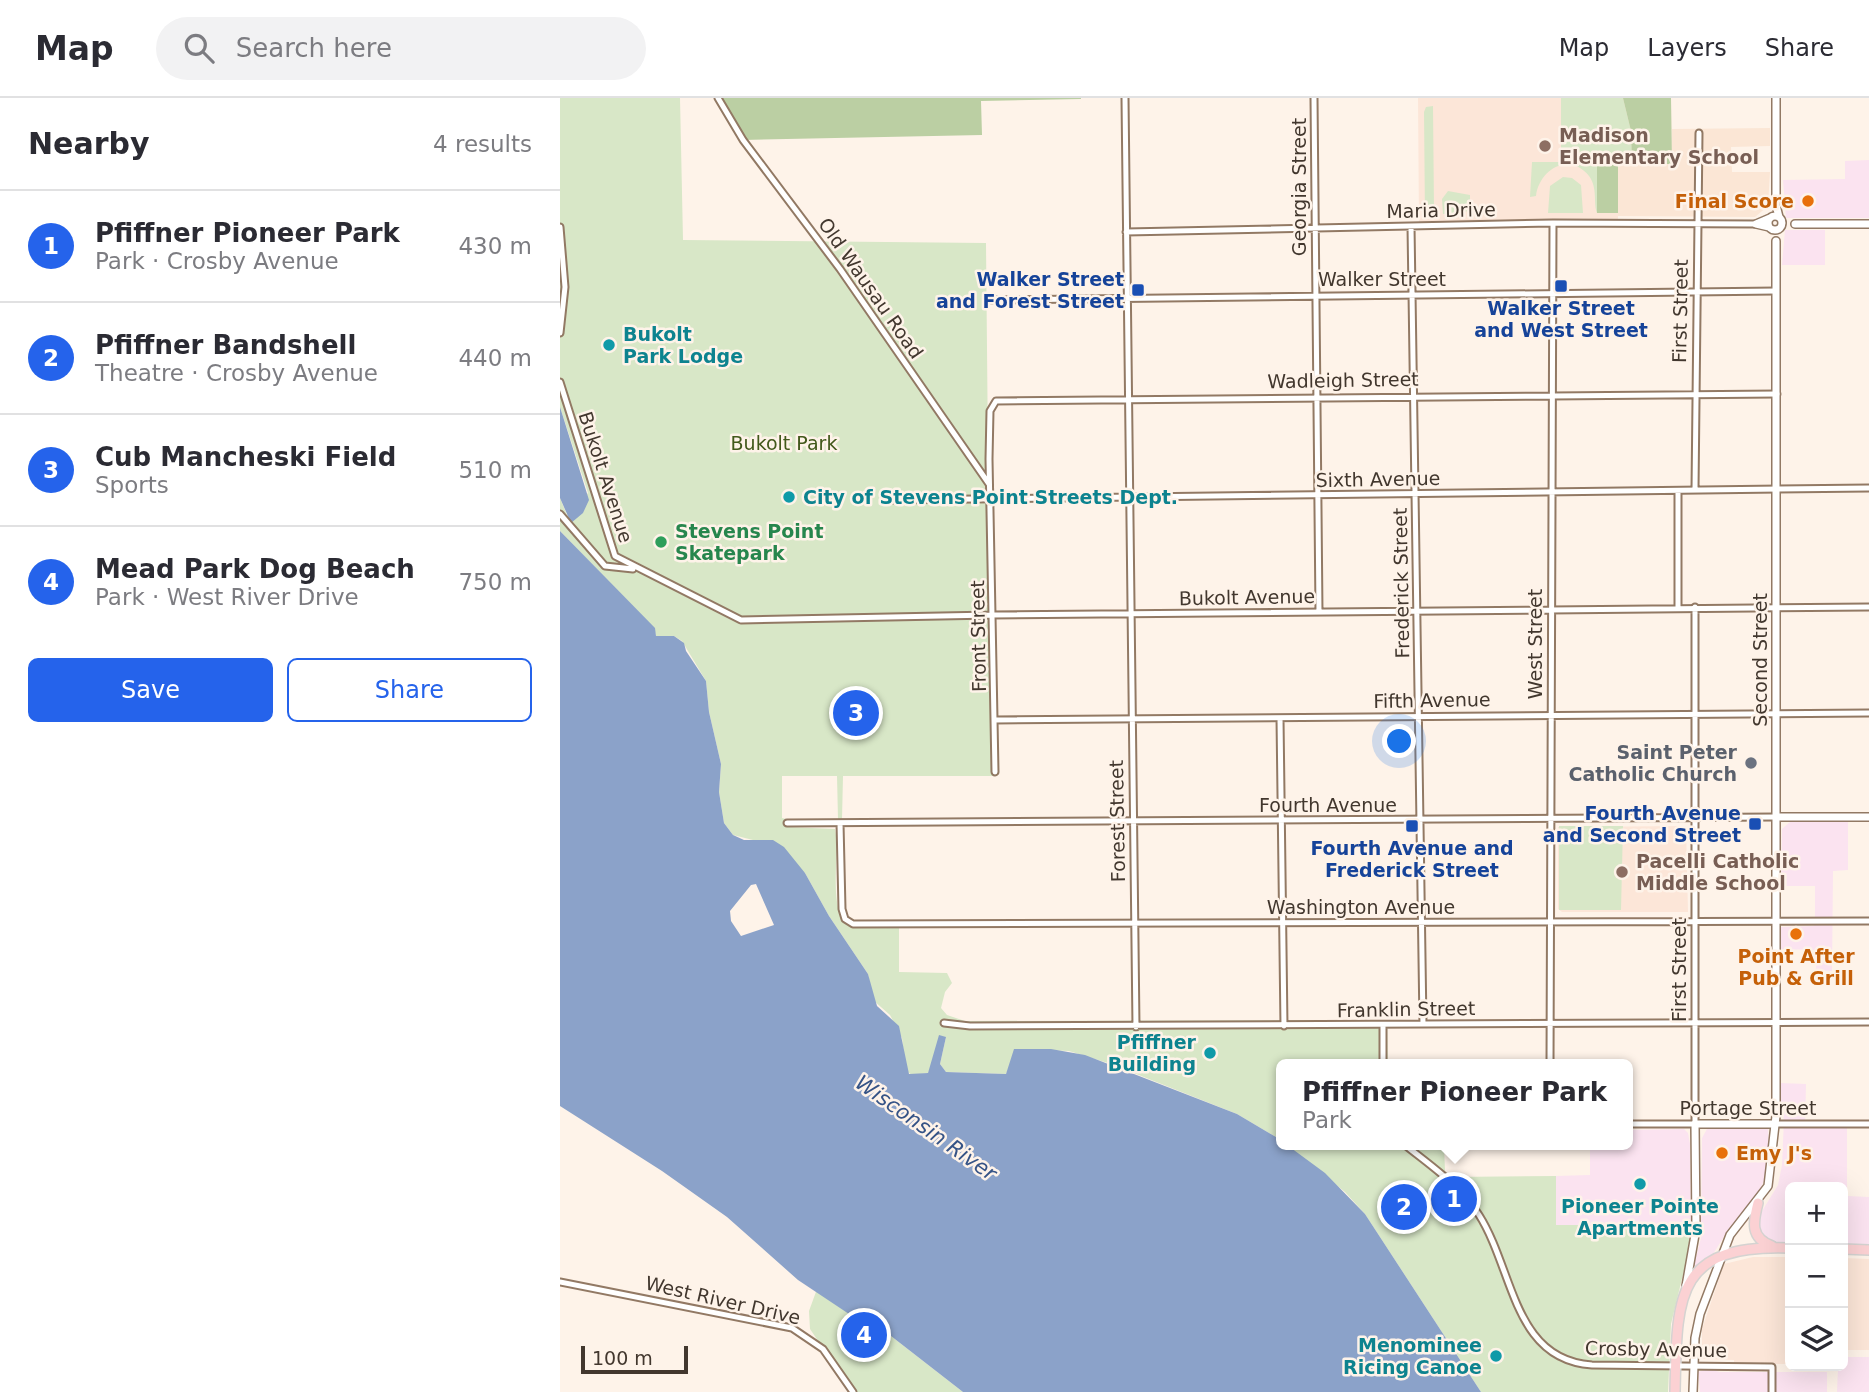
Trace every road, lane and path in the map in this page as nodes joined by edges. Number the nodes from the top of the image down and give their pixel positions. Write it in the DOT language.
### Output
graph roads {
  1 [pos="718,98"];
  2 [pos="1125,98"];
  3 [pos="1314,98"];
  4 [pos="1776,98"];
  5 [pos="1699,133"];
  6 [pos="1553,223"];
  7 [pos="1775,223"];
  8 [pos="1869,223"];
  9 [pos="1756,224"];
  10 [pos="1697,225"];
  11 [pos="1412,226"];
  12 [pos="560,227"];
  13 [pos="1315,228"];
  14 [pos="1126,232"];
  15 [pos="1776,291"];
  16 [pos="1696,292"];
  17 [pos="1412,293"];
  18 [pos="1551,293"];
  19 [pos="1315,295"];
  20 [pos="1126,298"];
  21 [pos="989,300"];
  22 [pos="560,333"];
  23 [pos="560,382"];
  24 [pos="1694,393"];
  25 [pos="1552,394"];
  26 [pos="1777,394"];
  27 [pos="1415,395"];
  28 [pos="1317,396"];
  29 [pos="1127,399"];
  30 [pos="989,484"];
  31 [pos="1776,488"];
  32 [pos="1869,488"];
  33 [pos="1695,490"];
  34 [pos="1552,491"];
  35 [pos="1678,491"];
  36 [pos="1415,495"];
  37 [pos="1318,496"];
  38 [pos="1129,498"];
  39 [pos="989,499"];
  40 [pos="887,500"];
  41 [pos="560,514"];
  42 [pos="636,569"];
  43 [pos="1678,607"];
  44 [pos="1695,607"];
  45 [pos="1869,607"];
  46 [pos="1551,608"];
  47 [pos="1776,608"];
  48 [pos="1319,612"];
  49 [pos="1418,612"];
  50 [pos="992,615"];
  51 [pos="1130,615"];
  52 [pos="1695,713"];
  53 [pos="1776,713"];
  54 [pos="1869,713"];
  55 [pos="1551,714"];
  56 [pos="1419,715"];
  57 [pos="1280,718"];
  58 [pos="995,720"];
  59 [pos="1131,720"];
  60 [pos="995,772"];
  61 [pos="1694,817"];
  62 [pos="1776,817"];
  63 [pos="1869,817"];
  64 [pos="1549,818"];
  65 [pos="1421,820"];
  66 [pos="1133,821"];
  67 [pos="1282,821"];
  68 [pos="840,822"];
  69 [pos="787,823"];
  70 [pos="1869,920"];
  71 [pos="1695,921"];
  72 [pos="1775,921"];
  73 [pos="1549,922"];
  74 [pos="1283,923"];
  75 [pos="1422,923"];
  76 [pos="1135,924"];
  77 [pos="1869,1021"];
  78 [pos="1774,1022"];
  79 [pos="944,1023"];
  80 [pos="1695,1023"];
  81 [pos="1423,1024"];
  82 [pos="1549,1024"];
  83 [pos="1383,1025"];
  84 [pos="1284,1026"];
  85 [pos="1136,1027"];
  86 [pos="1383,1059"];
  87 [pos="1549,1059"];
  88 [pos="1633,1124"];
  89 [pos="1695,1124"];
  90 [pos="1774,1124"];
  91 [pos="1869,1124"];
  92 [pos="1411,1150"];
  93 [pos="1758,1203"];
  94 [pos="1777,1247"];
  95 [pos="1785,1248"];
  96 [pos="1848,1249"];
  97 [pos="1869,1250"];
  98 [pos="1720,1256"];
  99 [pos="560,1282"];
  100 [pos="1685,1290"];
  101 [pos="1675,1366"];
  102 [pos="1693,1366"];
  103 [pos="853,1392"];
  104 [pos="1675,1392"];
  105 [pos="1693,1392"];
  106 [pos="1772,1392"];
  1 -- 30 [label="street, Old Wausau Road"];
  2 -- 14 [label="street"];
  3 -- 13 [label="street, Georgia Street"];
  4 -- 7 [label="street"];
  5 -- 10 [label="street, First Street"];
  6 -- 10 [label="street, Maria Drive"];
  6 -- 11 [label="street, Maria Drive"];
  6 -- 18 [label="street, West Street"];
  7 -- 8 [label="street"];
  7 -- 9 [label="street"];
  7 -- 15 [label="street, Second Street"];
  9 -- 10 [label="street, Maria Drive"];
  10 -- 16 [label="street, First Street"];
  11 -- 13 [label="street, Maria Drive"];
  11 -- 17 [label="street, Frederick Street"];
  12 -- 22 [label="street"];
  13 -- 14 [label="street, Maria Drive"];
  13 -- 19 [label="street, Georgia Street"];
  14 -- 20 [label="street"];
  15 -- 16 [label="street, Walker Street"];
  15 -- 26 [label="street, Second Street"];
  16 -- 18 [label="street, Walker Street"];
  16 -- 24 [label="street, First Street"];
  17 -- 18 [label="street, Walker Street"];
  17 -- 19 [label="street, Walker Street"];
  17 -- 27 [label="street, Frederick Street"];
  18 -- 25 [label="street, West Street"];
  19 -- 20 [label="street, Walker Street"];
  19 -- 28 [label="street, Georgia Street"];
  20 -- 21 [label="street, Walker Street"];
  20 -- 29 [label="street"];
  23 -- 42 [label="street, Bukolt Avenue"];
  24 -- 25 [label="street, Wadleigh Street"];
  24 -- 26 [label="street, Wadleigh Street"];
  24 -- 33 [label="street, First Street"];
  25 -- 27 [label="street, Wadleigh Street"];
  25 -- 34 [label="street, West Street"];
  26 -- 31 [label="street, Second Street"];
  27 -- 28 [label="street, Wadleigh Street"];
  27 -- 36 [label="street, Frederick Street"];
  28 -- 29 [label="street, Wadleigh Street"];
  28 -- 37 [label="street, Georgia Street"];
  29 -- 30 [label="street, Wadleigh Street"];
  29 -- 38 [label="street"];
  30 -- 39 [label="street"];
  31 -- 32 [label="street, Sixth Avenue"];
  31 -- 33 [label="street, Sixth Avenue"];
  31 -- 47 [label="street, Second Street"];
  33 -- 35 [label="street, Sixth Avenue"];
  34 -- 35 [label="street, Sixth Avenue"];
  34 -- 36 [label="street, Sixth Avenue"];
  34 -- 46 [label="street, West Street"];
  35 -- 43 [label="street"];
  36 -- 37 [label="street, Sixth Avenue"];
  36 -- 49 [label="street, Frederick Street"];
  37 -- 38 [label="street, Sixth Avenue"];
  37 -- 48 [label="street, Georgia Street"];
  38 -- 39 [label="street, Sixth Avenue"];
  38 -- 51 [label="street, Forest Street"];
  39 -- 40 [label="street, Sixth Avenue"];
  39 -- 50 [label="street, Front Street"];
  41 -- 42 [label="street, Bukolt Avenue"];
  42 -- 50 [label="street, Bukolt Avenue"];
  43 -- 44 [label="street, Bukolt Avenue"];
  43 -- 46 [label="street, Bukolt Avenue"];
  44 -- 47 [label="street, Bukolt Avenue"];
  44 -- 52 [label="street, First Street"];
  45 -- 47 [label="street, Bukolt Avenue"];
  46 -- 49 [label="street, Bukolt Avenue"];
  46 -- 55 [label="street, West Street"];
  47 -- 53 [label="street, Second Street"];
  48 -- 49 [label="street, Bukolt Avenue"];
  48 -- 51 [label="street, Bukolt Avenue"];
  49 -- 56 [label="street, Frederick Street"];
  50 -- 51 [label="street, Bukolt Avenue"];
  50 -- 58 [label="street, Front Street"];
  51 -- 59 [label="street, Forest Street"];
  52 -- 53 [label="street, Fifth Avenue"];
  52 -- 55 [label="street, Fifth Avenue"];
  52 -- 61 [label="street, First Street"];
  53 -- 54 [label="street, Fifth Avenue"];
  53 -- 62 [label="street, Second Street"];
  55 -- 56 [label="street, Fifth Avenue"];
  55 -- 64 [label="street, West Street"];
  56 -- 57 [label="street, Fifth Avenue"];
  56 -- 65 [label="street, Frederick Street"];
  57 -- 59 [label="street, Fifth Avenue"];
  57 -- 67 [label="street"];
  58 -- 59 [label="street, Fifth Avenue"];
  58 -- 60 [label="street, Front Street"];
  59 -- 66 [label="street, Forest Street"];
  61 -- 62 [label="street, Fourth Avenue"];
  61 -- 64 [label="street, Fourth Avenue"];
  61 -- 71 [label="street, First Street"];
  62 -- 63 [label="street, Fourth Avenue"];
  62 -- 72 [label="street, Second Street"];
  64 -- 65 [label="street, Fourth Avenue"];
  64 -- 73 [label="street, West Street"];
  65 -- 67 [label="street, Fourth Avenue"];
  65 -- 75 [label="street, Frederick Street"];
  66 -- 67 [label="street, Fourth Avenue"];
  66 -- 68 [label="street, Fourth Avenue"];
  66 -- 76 [label="street, Forest Street"];
  67 -- 74 [label="street"];
  68 -- 69 [label="street, Fourth Avenue"];
  68 -- 76 [label="street, Washington Avenue"];
  70 -- 72 [label="street, Washington Avenue"];
  71 -- 72 [label="street, Washington Avenue"];
  71 -- 73 [label="street, Washington Avenue"];
  71 -- 80 [label="street, First Street"];
  72 -- 78 [label="street, Second Street"];
  73 -- 75 [label="street, Washington Avenue"];
  73 -- 82 [label="street, West Street"];
  74 -- 75 [label="street, Washington Avenue"];
  74 -- 76 [label="street, Washington Avenue"];
  74 -- 84 [label="street"];
  75 -- 81 [label="street, Frederick Street"];
  76 -- 85 [label="street, Forest Street"];
  77 -- 78 [label="street, Franklin Street"];
  78 -- 80 [label="street, Franklin Street"];
  78 -- 90 [label="street, Second Street"];
  79 -- 85 [label="street, Franklin Street"];
  80 -- 82 [label="street, Franklin Street"];
  80 -- 89 [label="street, First Street"];
  81 -- 82 [label="street, Franklin Street"];
  81 -- 83 [label="street, Franklin Street"];
  82 -- 87 [label="street, West Street"];
  83 -- 84 [label="street, Franklin Street"];
  83 -- 86 [label="street"];
  84 -- 85 [label="street, Franklin Street"];
  88 -- 89 [label="street, Portage Street"];
  89 -- 90 [label="street, Portage Street"];
  89 -- 100 [label="street, First Street"];
  90 -- 91 [label="street, Portage Street"];
  90 -- 93 [label="street, Second Street"];
  92 -- 101 [label="street, Crosby Avenue"];
  93 -- 94 [label="main road"];
  93 -- 98 [label="street"];
  94 -- 95 [label="main road"];
  94 -- 98 [label="main road"];
  96 -- 97 [label="main road"];
  98 -- 100 [label="main road"];
  98 -- 102 [label="street"];
  99 -- 103 [label="street, West River Drive"];
  100 -- 101 [label="main road"];
  101 -- 102 [label="street, Crosby Avenue"];
  101 -- 104 [label="main road"];
  102 -- 105 [label="street"];
  102 -- 106 [label="street, Crosby Avenue"];
}
